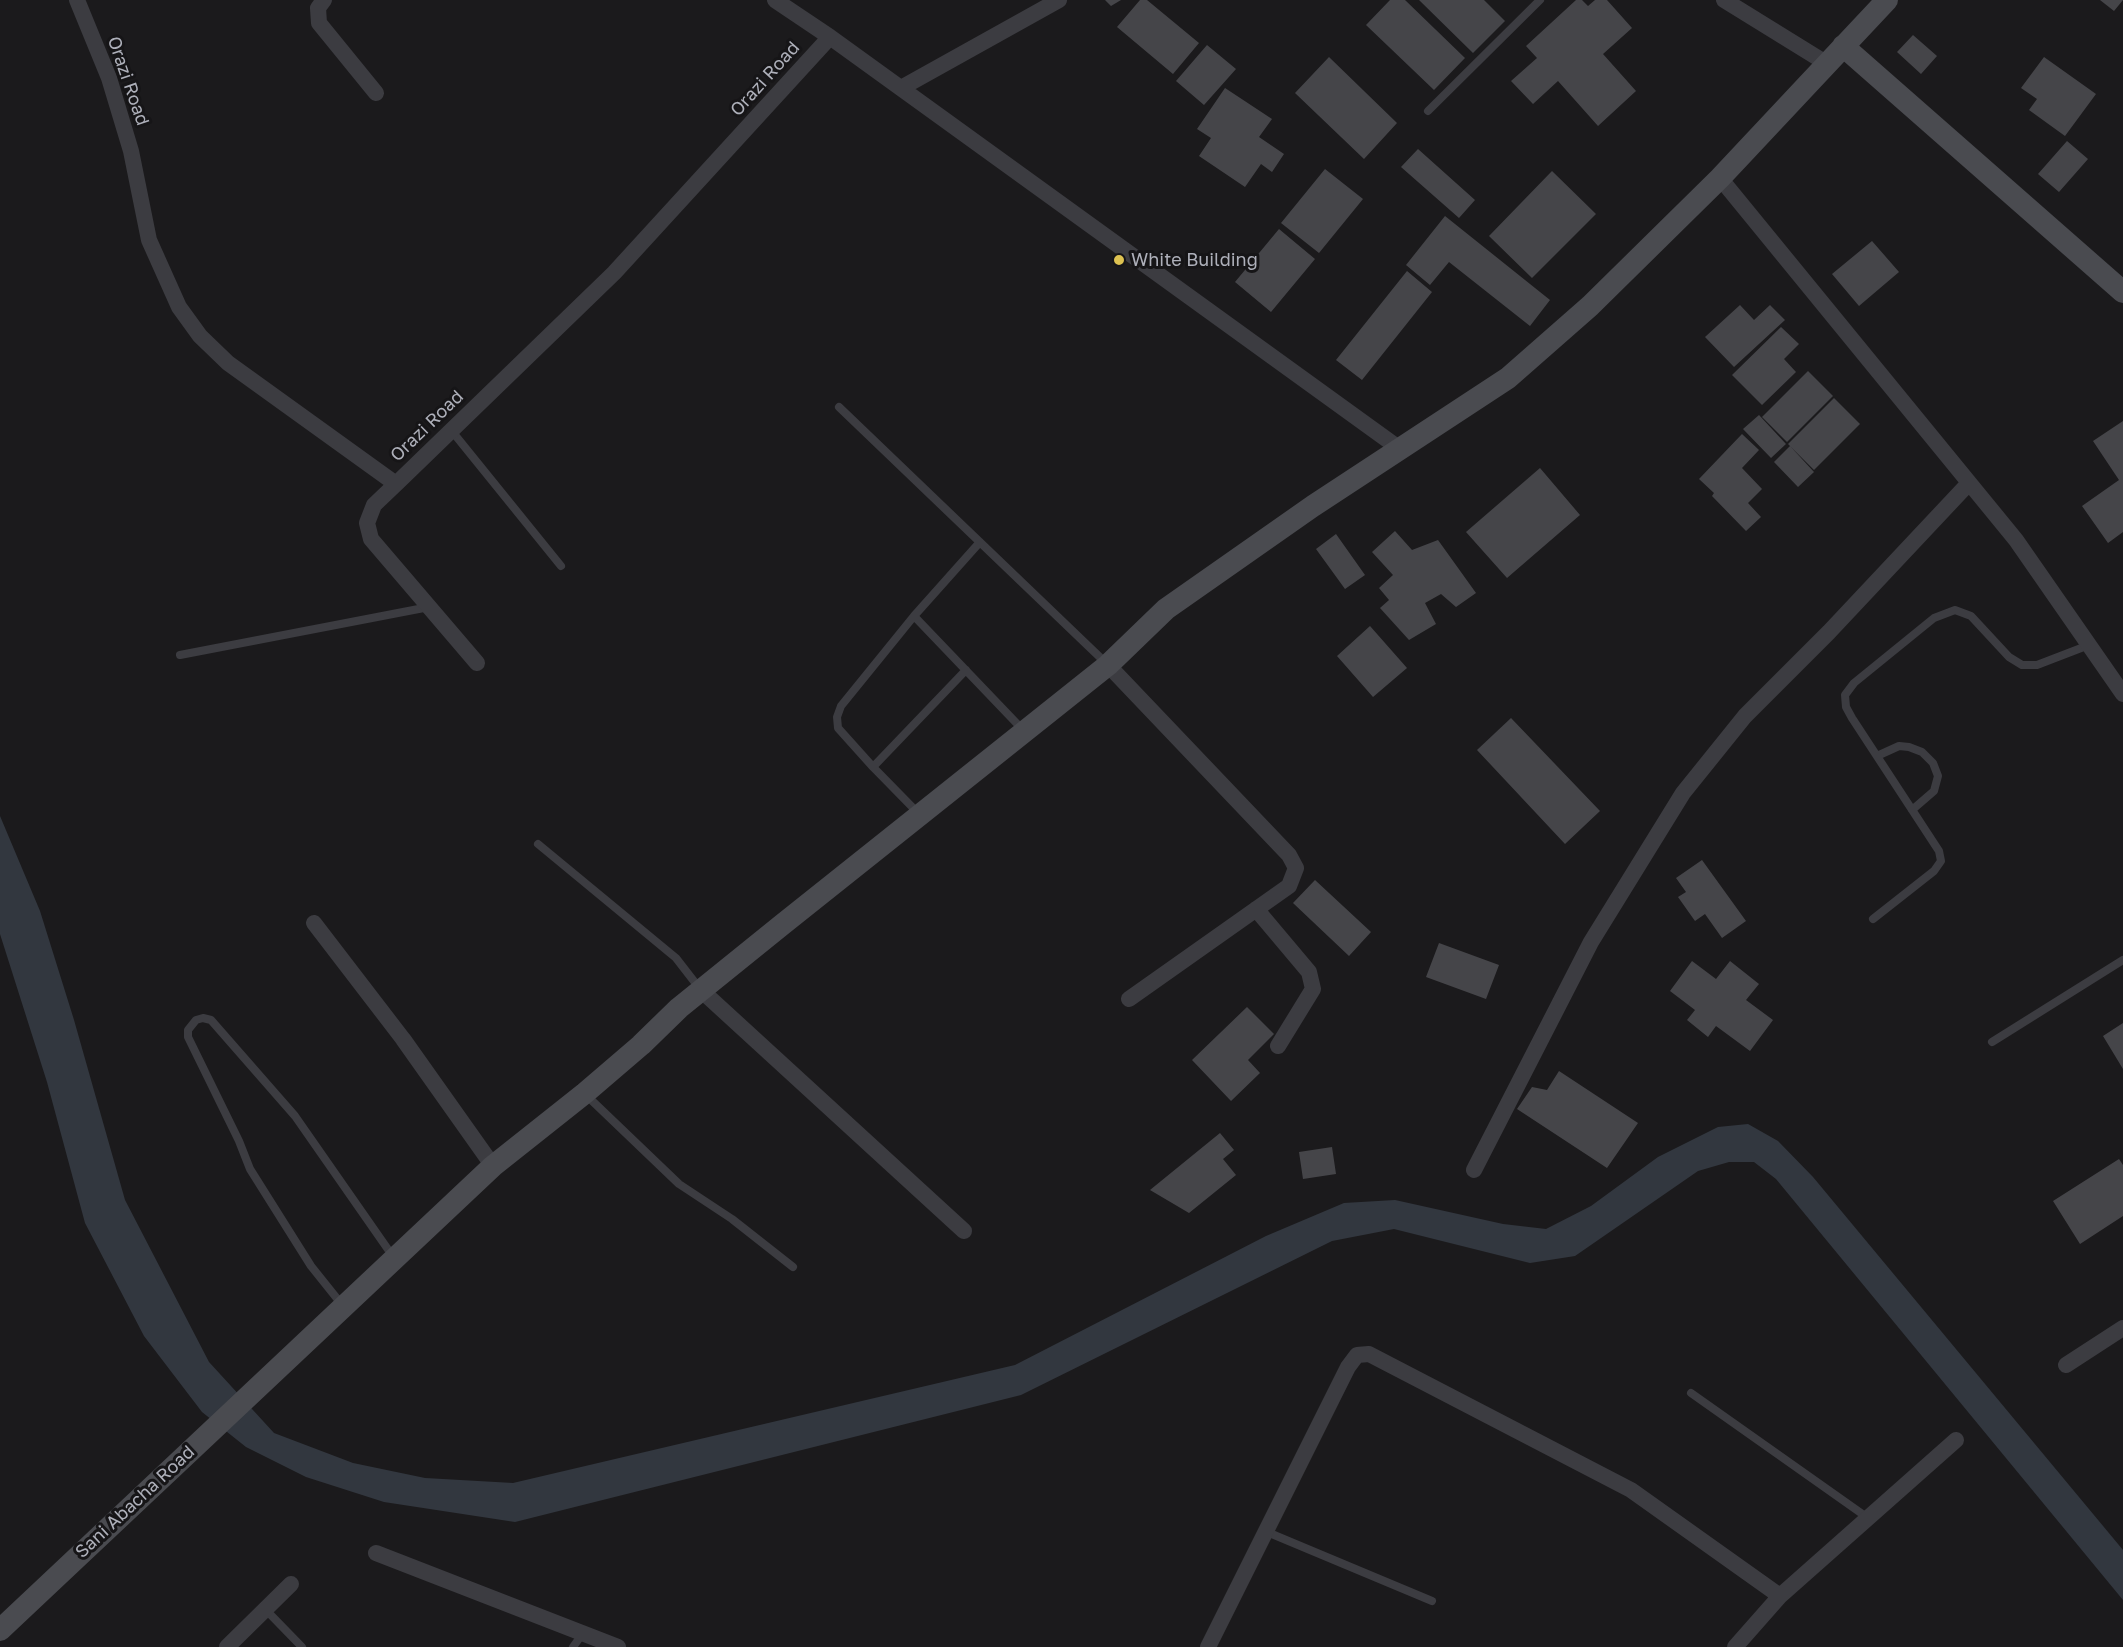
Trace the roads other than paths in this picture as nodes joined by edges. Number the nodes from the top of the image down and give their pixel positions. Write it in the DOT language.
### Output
graph roads {
  1 [pos="77,0"];
  2 [pos="324,0"];
  3 [pos="1059,0"];
  4 [pos="1540,0"];
  5 [pos="1724,0"];
  6 [pos="1887,0"];
  7 [pos="785,3"];
  8 [pos="830,37"];
  9 [pos="1843,46"];
  10 [pos="1826,63"];
  11 [pos="901,88"];
  12 [pos="376,93"];
  13 [pos="1428,111"];
  14 [pos="1720,178"];
  15 [pos="2123,292"];
  16 [pos="839,407"];
  17 [pos="451,430"];
  18 [pos="1400,449"];
  19 [pos="1970,483"];
  20 [pos="396,484"];
  21 [pos="980,542"];
  22 [pos="561,566"];
  23 [pos="429,607"];
  24 [pos="914,616"];
  25 [pos="2089,645"];
  26 [pos="180,655"];
  27 [pos="477,663"];
  28 [pos="1108,665"];
  29 [pos="966,670"];
  30 [pos="2123,694"];
  31 [pos="1025,732"];
  32 [pos="1876,756"];
  33 [pos="873,767"];
  34 [pos="1912,810"];
  35 [pos="921,815"];
  36 [pos="538,844"];
  37 [pos="1256,909"];
  38 [pos="1873,919"];
  39 [pos="314,923"];
  40 [pos="2123,960"];
  41 [pos="702,991"];
  42 [pos="1129,999"];
  43 [pos="1992,1042"];
  44 [pos="1278,1046"];
  45 [pos="585,1094"];
  46 [pos="493,1166"];
  47 [pos="1474,1170"];
  48 [pos="964,1231"];
  49 [pos="394,1258"];
  50 [pos="793,1267"];
  51 [pos="343,1306"];
  52 [pos="2123,1328"];
  53 [pos="2066,1365"];
  54 [pos="1691,1393"];
  55 [pos="1956,1440"];
  56 [pos="1868,1518"];
  57 [pos="1266,1532"];
  58 [pos="376,1553"];
  59 [pos="291,1584"];
  60 [pos="1780,1596"];
  61 [pos="1432,1601"];
  62 [pos="266,1609"];
  63 [pos="0,1630"];
  64 [pos="578,1640"];
  65 [pos="226,1647"];
  66 [pos="302,1647"];
  67 [pos="618,1647"];
  68 [pos="1208,1647"];
  69 [pos="1735,1647"];
  1 -- 20 [label="street, Orazi Road"];
  2 -- 12 [label="street"];
  3 -- 11 [label="street"];
  4 -- 13 [label="lane"];
  5 -- 10 [label="street"];
  6 -- 9 [label="street"];
  7 -- 8 [label="street"];
  8 -- 11 [label="street"];
  8 -- 17 [label="street, Orazi Road"];
  9 -- 10 [label="street"];
  9 -- 15 [label="street"];
  10 -- 14 [label="street, Sani Abacha Road"];
  11 -- 18 [label="street"];
  14 -- 18 [label="street, Sani Abacha Road"];
  14 -- 19 [label="street"];
  16 -- 21 [label="lane"];
  17 -- 20 [label="street, Orazi Road"];
  17 -- 22 [label="lane"];
  18 -- 28 [label="street, Sani Abacha Road"];
  19 -- 25 [label="street"];
  19 -- 47 [label="street"];
  20 -- 23 [label="street"];
  21 -- 24 [label="lane"];
  21 -- 28 [label="lane"];
  23 -- 26 [label="lane"];
  23 -- 27 [label="street"];
  24 -- 29 [label="lane"];
  24 -- 33 [label="lane"];
  25 -- 30 [label="street"];
  25 -- 32 [label="lane"];
  28 -- 31 [label="street, Sani Abacha Road"];
  28 -- 37 [label="street"];
  29 -- 31 [label="lane"];
  29 -- 33 [label="lane"];
  31 -- 35 [label="street, Sani Abacha Road"];
  32 -- 34 [label="lane"];
  32 -- 34 [label="lane"];
  33 -- 35 [label="lane"];
  34 -- 38 [label="lane"];
  35 -- 41 [label="street, Sani Abacha Road"];
  36 -- 41 [label="lane"];
  37 -- 42 [label="street"];
  37 -- 44 [label="street"];
  39 -- 46 [label="street"];
  40 -- 43 [label="lane"];
  41 -- 45 [label="street, Sani Abacha Road"];
  41 -- 48 [label="street"];
  45 -- 46 [label="street, Sani Abacha Road"];
  45 -- 50 [label="lane"];
  46 -- 49 [label="street, Sani Abacha Road"];
  49 -- 51 [label="street, Sani Abacha Road"];
  49 -- 51 [label="lane"];
  51 -- 63 [label="street, Sani Abacha Road"];
  52 -- 53 [label="street"];
  54 -- 56 [label="lane"];
  55 -- 56 [label="street"];
  56 -- 60 [label="street"];
  57 -- 60 [label="street"];
  57 -- 61 [label="lane"];
  57 -- 68 [label="street"];
  58 -- 64 [label="street"];
  59 -- 62 [label="street"];
  60 -- 69 [label="street"];
  62 -- 65 [label="street"];
  62 -- 66 [label="lane"];
  64 -- 67 [label="street"];
}
